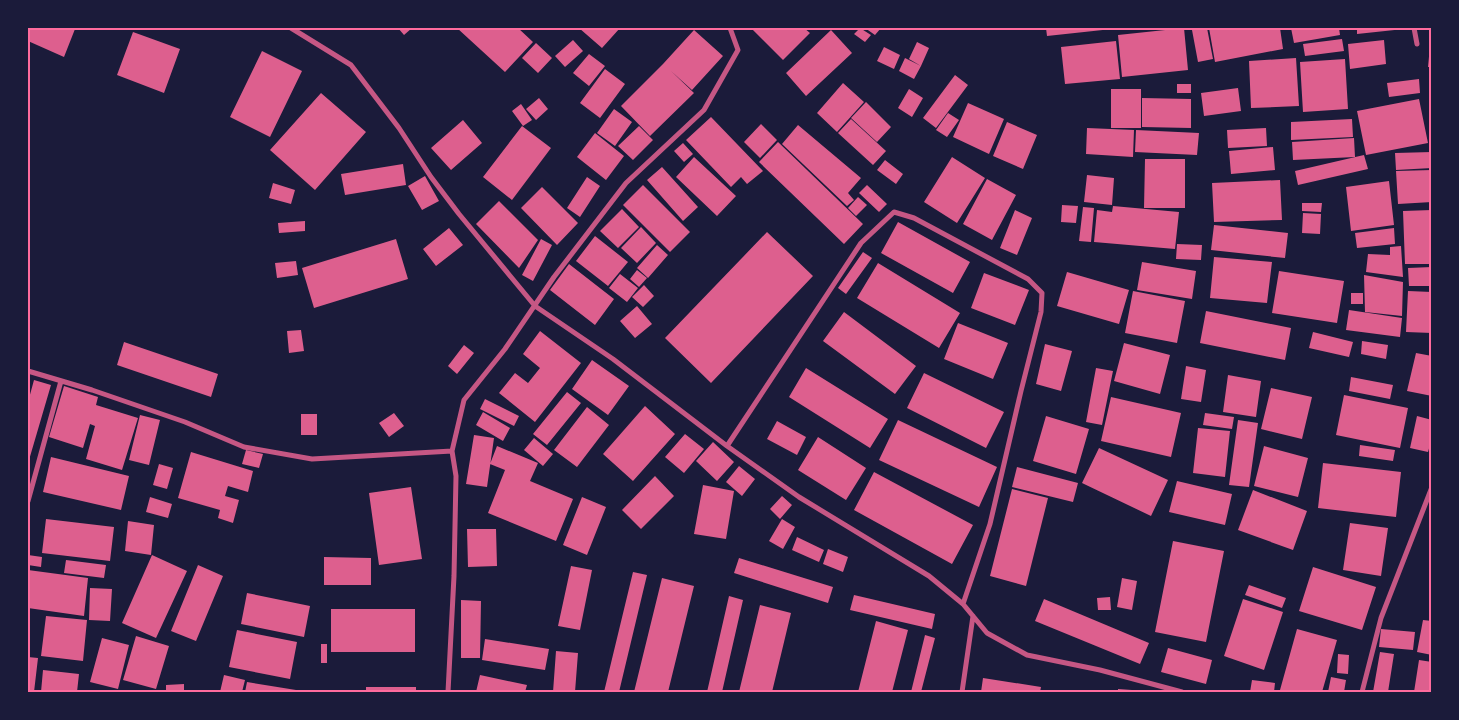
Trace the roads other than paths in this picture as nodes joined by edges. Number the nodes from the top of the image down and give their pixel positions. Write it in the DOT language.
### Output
graph roads {
  1 [pos="291,28"];
  2 [pos="730,28"];
  3 [pos="1414,28"];
  4 [pos="1417,44"];
  5 [pos="535,306"];
  6 [pos="28,371"];
  7 [pos="60,381"];
  8 [pos="727,446"];
  9 [pos="452,451"];
  10 [pos="1432,487"];
  11 [pos="28,501"];
  12 [pos="963,604"];
  13 [pos="973,616"];
  14 [pos="448,692"];
  15 [pos="962,692"];
  16 [pos="1182,692"];
  17 [pos="1362,692"];
  1 -- 5 [label="street"];
  2 -- 5 [label="street"];
  3 -- 4 [label="street"];
  5 -- 8 [label="street"];
  5 -- 9 [label="street"];
  6 -- 7 [label="street"];
  7 -- 9 [label="street"];
  7 -- 11 [label="street"];
  8 -- 12 [label="street"];
  8 -- 12 [label="street"];
  9 -- 14 [label="street"];
  10 -- 17 [label="street"];
  12 -- 13 [label="street"];
  13 -- 15 [label="street"];
  13 -- 16 [label="street"];
}
